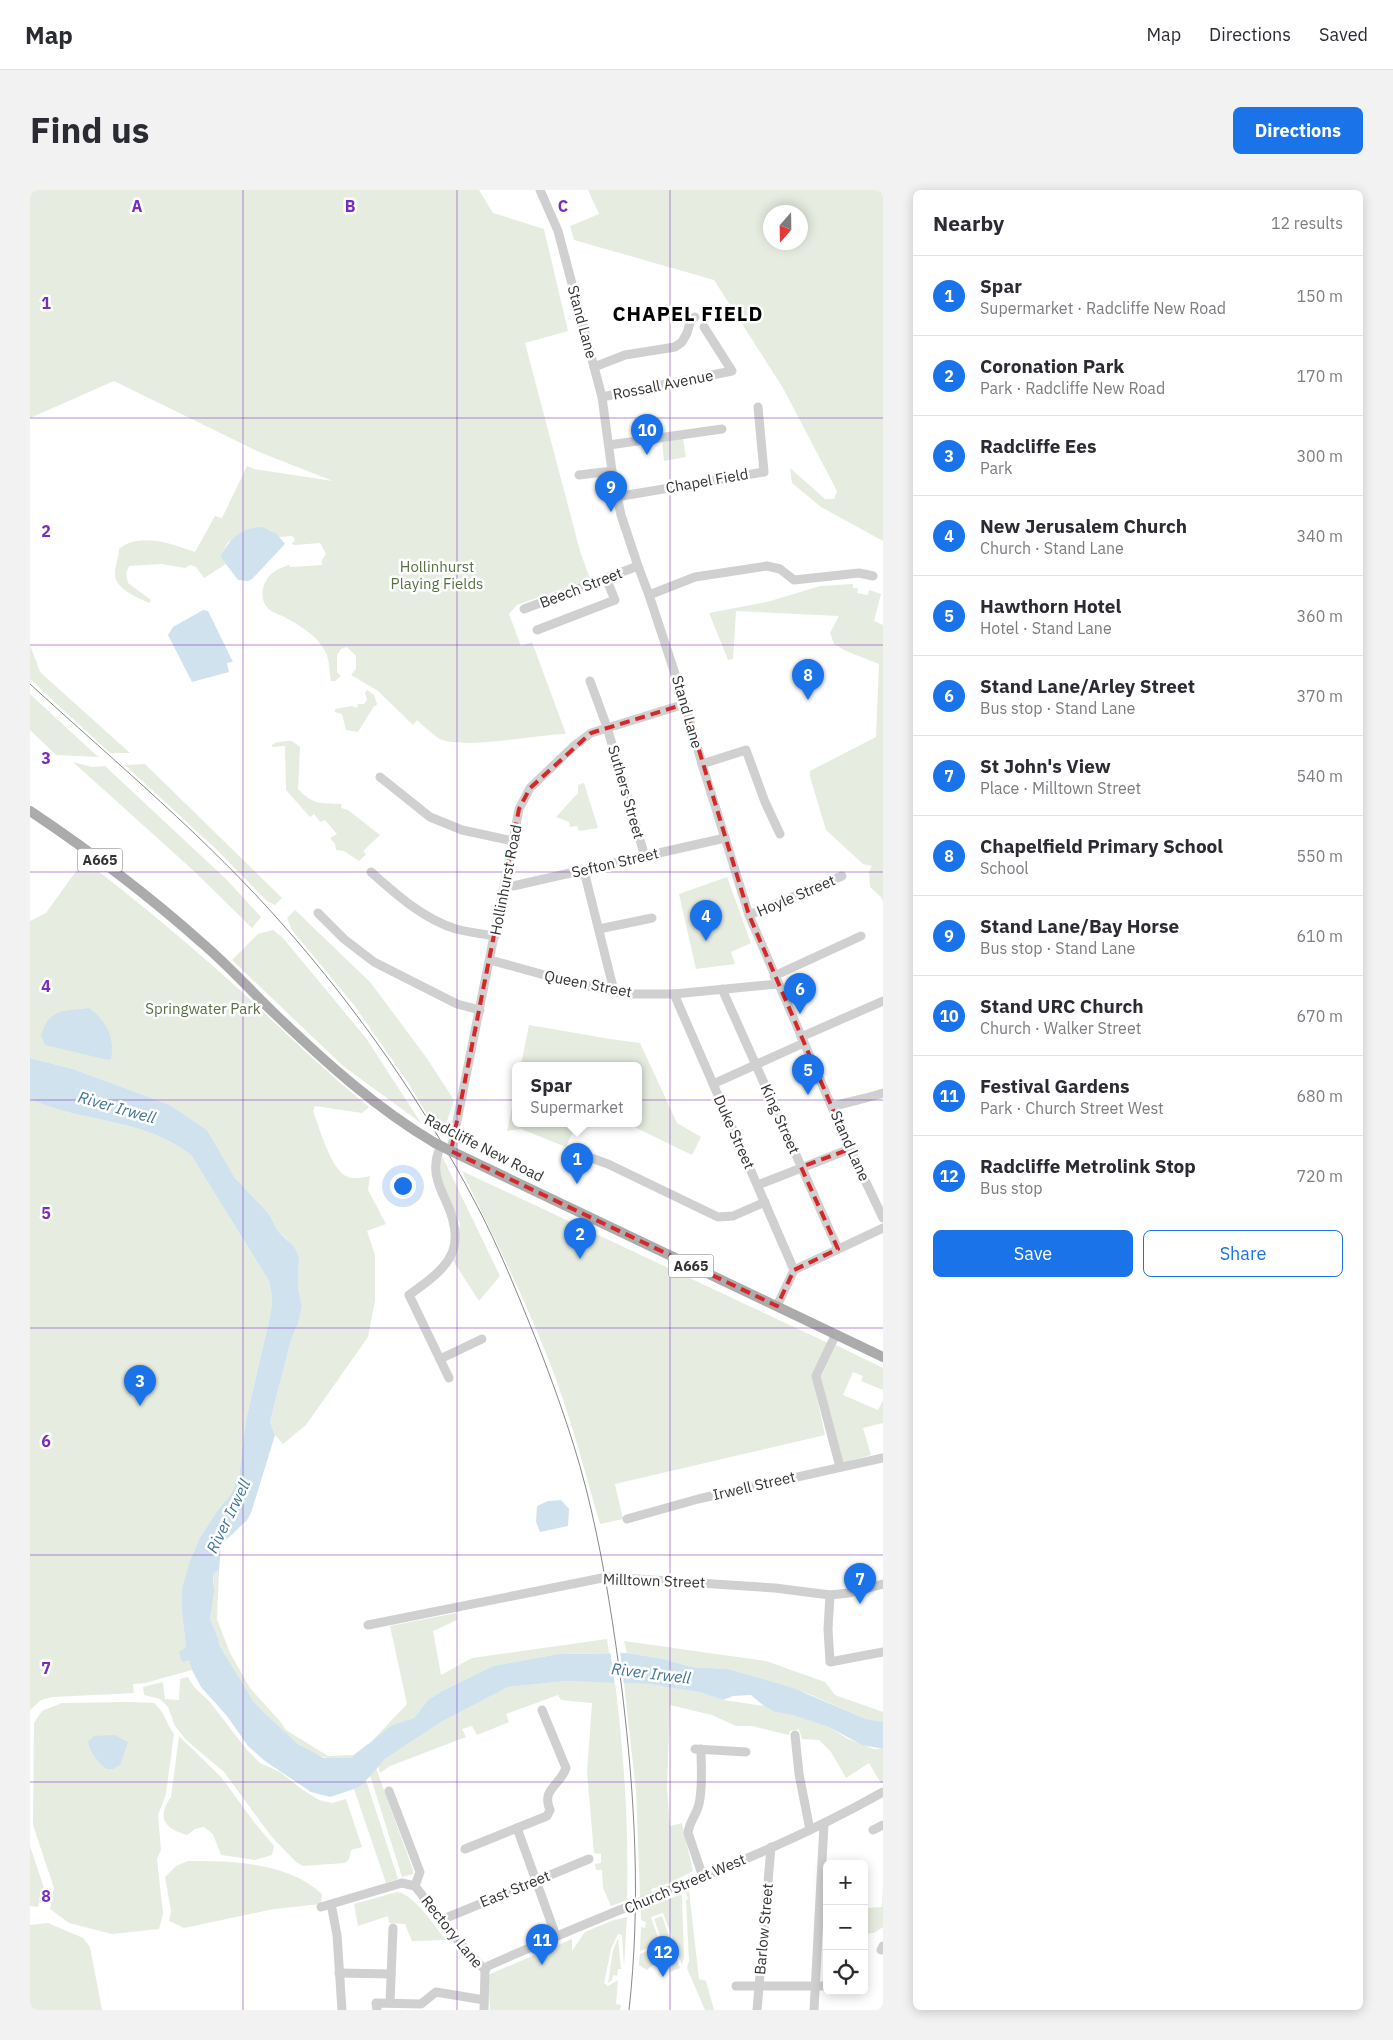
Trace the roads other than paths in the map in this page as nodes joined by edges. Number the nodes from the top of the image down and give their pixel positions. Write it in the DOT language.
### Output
graph roads {
  1 [pos="540,190"];
  2 [pos="695,317"];
  3 [pos="704,327"];
  4 [pos="594,367"];
  5 [pos="602,396"];
  6 [pos="758,407"];
  7 [pos="722,429"];
  8 [pos="609,444"];
  9 [pos="612,471"];
  10 [pos="579,475"];
  11 [pos="616,497"];
  12 [pos="638,566"];
  13 [pos="873,576"];
  14 [pos="606,578"];
  15 [pos="650,595"];
  16 [pos="524,609"];
  17 [pos="537,630"];
  18 [pos="590,681"];
  19 [pos="685,704"];
  20 [pos="607,727"];
  21 [pos="702,764"];
  22 [pos="380,777"];
  23 [pos="30,811"];
  24 [pos="780,834"];
  25 [pos="725,838"];
  26 [pos="513,841"];
  27 [pos="645,857"];
  28 [pos="584,871"];
  29 [pos="371,872"];
  30 [pos="842,876"];
  31 [pos="505,884"];
  32 [pos="318,913"];
  33 [pos="749,916"];
  34 [pos="652,918"];
  35 [pos="599,929"];
  36 [pos="495,936"];
  37 [pos="861,936"];
  38 [pos="490,960"];
  39 [pos="776,980"];
  40 [pos="722,989"];
  41 [pos="614,991"];
  42 [pos="674,994"];
  43 [pos="883,1001"];
  44 [pos="480,1010"];
  45 [pos="803,1040"];
  46 [pos="756,1065"];
  47 [pos="713,1084"];
  48 [pos="883,1093"];
  49 [pos="832,1107"];
  50 [pos="437,1147"];
  51 [pos="850,1149"];
  52 [pos="451,1151"];
  53 [pos="583,1155"];
  54 [pos="801,1167"];
  55 [pos="758,1185"];
  56 [pos="765,1202"];
  57 [pos="882,1212"];
  58 [pos="883,1228"];
  59 [pos="838,1249"];
  60 [pos="794,1270"];
  61 [pos="777,1306"];
  62 [pos="836,1334"];
  63 [pos="482,1339"];
  64 [pos="883,1356"];
  65 [pos="440,1359"];
  66 [pos="449,1378"];
  67 [pos="883,1458"];
  68 [pos="840,1467"];
  69 [pos="627,1519"];
  70 [pos="883,1584"];
  71 [pos="830,1595"];
  72 [pos="368,1625"];
  73 [pos="883,1652"];
  74 [pos="542,1710"];
  75 [pos="795,1735"];
  76 [pos="746,1752"];
  77 [pos="388,1791"];
  78 [pos="883,1792"];
  79 [pos="824,1824"];
  80 [pos="883,1824"];
  81 [pos="517,1828"];
  82 [pos="810,1830"];
  83 [pos="873,1830"];
  84 [pos="771,1847"];
  85 [pos="465,1848"];
  86 [pos="589,1859"];
  87 [pos="703,1877"];
  88 [pos="536,1881"];
  89 [pos="415,1886"];
  90 [pos="321,1907"];
  91 [pos="332,1909"];
  92 [pos="441,1920"];
  93 [pos="393,1928"];
  94 [pos="556,1936"];
  95 [pos="485,1970"];
  96 [pos="339,1973"];
  97 [pos="391,1974"];
  98 [pos="736,1986"];
  99 [pos="759,1986"];
  100 [pos="823,1986"];
  101 [pos="815,1987"];
  102 [pos="484,2000"];
  103 [pos="390,2003"];
  104 [pos="377,2007"];
  105 [pos="342,2010"];
  106 [pos="484,2010"];
  107 [pos="757,2010"];
  108 [pos="814,2010"];
  1 -- 4 [label="street, Stand Lane"];
  2 -- 4 [label="street"];
  3 -- 5 [label="street, Rossall Avenue"];
  4 -- 5 [label="street, Stand Lane"];
  5 -- 8 [label="street, Stand Lane"];
  6 -- 11 [label="street, Chapel Field"];
  7 -- 8 [label="street"];
  8 -- 9 [label="street, Stand Lane"];
  9 -- 10 [label="street"];
  9 -- 11 [label="street, Stand Lane"];
  11 -- 12 [label="street, Stand Lane"];
  12 -- 14 [label="street, Beech Street"];
  12 -- 15 [label="street, Stand Lane"];
  13 -- 15 [label="street"];
  14 -- 16 [label="street, Beech Street"];
  14 -- 17 [label="street"];
  15 -- 19 [label="street, Stand Lane"];
  18 -- 20 [label="street, Suthers Street"];
  19 -- 20 [label="street, Hollinhurst Road"];
  19 -- 21 [label="street, Stand Lane"];
  20 -- 26 [label="street, Hollinhurst Road"];
  20 -- 27 [label="street, Suthers Street"];
  21 -- 24 [label="street"];
  21 -- 25 [label="street, Stand Lane"];
  22 -- 26 [label="street"];
  23 -- 50 [label="main road, Radcliffe New Road / A665"];
  25 -- 27 [label="street, Sefton Street"];
  25 -- 33 [label="street, Stand Lane"];
  26 -- 31 [label="street, Hollinhurst Road"];
  27 -- 28 [label="street, Sefton Street"];
  28 -- 31 [label="street, Sefton Street"];
  28 -- 35 [label="street"];
  29 -- 36 [label="street"];
  30 -- 33 [label="street, Hoyle Street"];
  31 -- 36 [label="street, Hollinhurst Road"];
  32 -- 44 [label="street"];
  33 -- 39 [label="street, Stand Lane"];
  34 -- 35 [label="street"];
  35 -- 41 [label="street"];
  36 -- 38 [label="street, Hollinhurst Road"];
  37 -- 39 [label="street, Queen Street"];
  38 -- 41 [label="street, Queen Street"];
  38 -- 44 [label="street, Hollinhurst Road"];
  39 -- 40 [label="street, Queen Street"];
  39 -- 45 [label="street, Stand Lane"];
  40 -- 42 [label="street, Queen Street"];
  40 -- 46 [label="street, King Street"];
  41 -- 42 [label="street, Queen Street"];
  42 -- 47 [label="street, Duke Street"];
  43 -- 45 [label="street"];
  44 -- 52 [label="street, Hollinhurst Road"];
  45 -- 46 [label="street"];
  45 -- 49 [label="street, Stand Lane"];
  46 -- 47 [label="street"];
  46 -- 54 [label="street, King Street"];
  47 -- 55 [label="street, Duke Street"];
  48 -- 49 [label="street"];
  49 -- 51 [label="street, Stand Lane"];
  50 -- 52 [label="main road, Radcliffe New Road / A665, bridge"];
  50 -- 65 [label="street"];
  51 -- 54 [label="street"];
  51 -- 57 [label="street, Stand Lane"];
  52 -- 61 [label="main road, Radcliffe New Road / A665"];
  53 -- 56 [label="street"];
  54 -- 55 [label="street"];
  54 -- 59 [label="street, King Street"];
  55 -- 56 [label="street, Duke Street"];
  56 -- 60 [label="street, Duke Street"];
  58 -- 59 [label="street"];
  59 -- 60 [label="street"];
  60 -- 61 [label="street"];
  61 -- 62 [label="main road, Radcliffe New Road / A665"];
  62 -- 64 [label="main road, Radcliffe New Road / A665"];
  62 -- 68 [label="street"];
  63 -- 65 [label="street"];
  65 -- 66 [label="street"];
  67 -- 68 [label="street, Irwell Street"];
  68 -- 69 [label="street, Irwell Street"];
  70 -- 71 [label="street, Milltown Street"];
  71 -- 72 [label="street, Milltown Street"];
  71 -- 73 [label="street"];
  74 -- 81 [label="street"];
  75 -- 82 [label="street"];
  76 -- 87 [label="street"];
  77 -- 89 [label="street, Rectory Lane"];
  78 -- 79 [label="street, Church Street West"];
  79 -- 82 [label="street, Church Street West"];
  79 -- 101 [label="street"];
  80 -- 83 [label="street"];
  81 -- 85 [label="street"];
  81 -- 88 [label="street"];
  82 -- 84 [label="street, Church Street West"];
  84 -- 87 [label="street, Church Street West"];
  84 -- 99 [label="street, Barlow Street"];
  86 -- 88 [label="street, East Street"];
  87 -- 94 [label="street, Church Street West"];
  88 -- 92 [label="street, East Street"];
  88 -- 94 [label="street"];
  89 -- 90 [label="street, Rectory Lane"];
  89 -- 92 [label="street, Rectory Lane"];
  91 -- 96 [label="street"];
  92 -- 95 [label="street, Rectory Lane"];
  93 -- 97 [label="street"];
  94 -- 95 [label="street, Church Street West"];
  95 -- 102 [label="street, Rectory Lane"];
  96 -- 97 [label="street"];
  96 -- 105 [label="street"];
  97 -- 103 [label="street"];
  98 -- 99 [label="street"];
  99 -- 101 [label="street"];
  99 -- 107 [label="street, Barlow Street"];
  100 -- 101 [label="street"];
  101 -- 108 [label="street"];
  102 -- 103 [label="street"];
  102 -- 106 [label="street, Rectory Lane"];
  103 -- 104 [label="street"];
}
